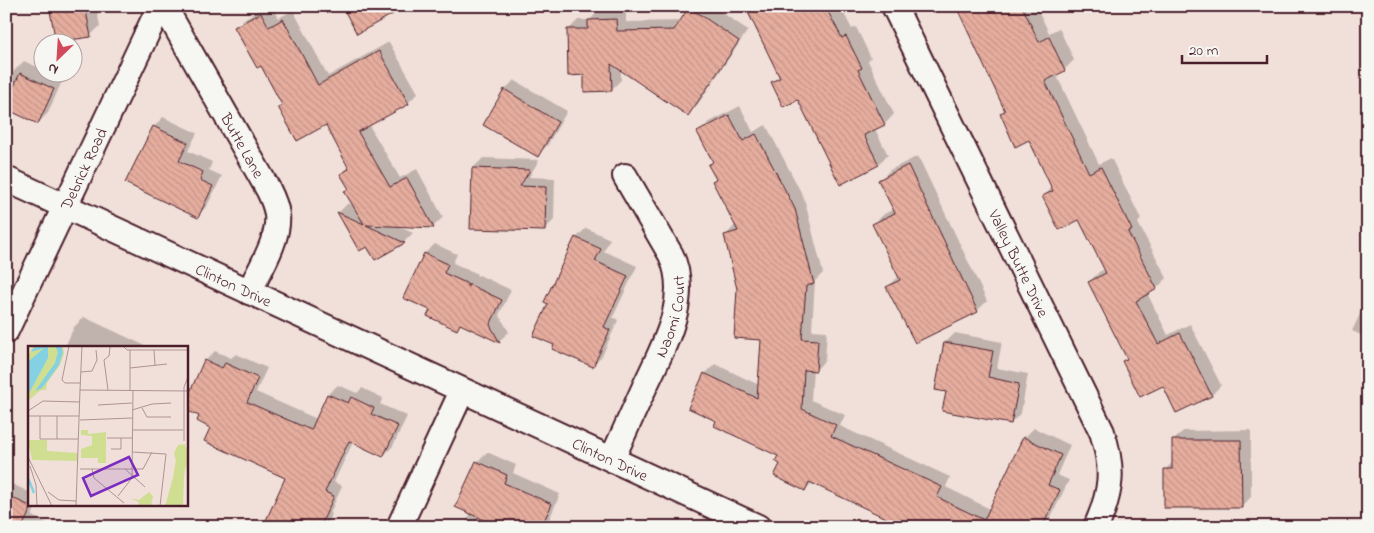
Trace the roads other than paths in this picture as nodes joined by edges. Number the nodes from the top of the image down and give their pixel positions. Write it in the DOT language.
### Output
graph roads {
  1 [pos="160,6"];
  2 [pos="164,6"];
  3 [pos="894,6"];
  4 [pos="625,176"];
  5 [pos="6,179"];
  6 [pos="66,208"];
  7 [pos="249,292"];
  8 [pos="6,331"];
  9 [pos="462,390"];
  10 [pos="612,459"];
  11 [pos="399,527"];
  12 [pos="758,527"];
  13 [pos="1096,527"];
  1 -- 6 [label="street, Debrick Road"];
  2 -- 7 [label="street, Butte Lane"];
  3 -- 13 [label="street, Valley Butte Drive"];
  4 -- 10 [label="street, Naomi Court"];
  5 -- 6 [label="street, Clinton Drive"];
  6 -- 7 [label="street, Clinton Drive"];
  6 -- 8 [label="street, Debrick Road"];
  7 -- 9 [label="street, Clinton Drive"];
  9 -- 10 [label="street, Clinton Drive"];
  9 -- 11 [label="street"];
  10 -- 12 [label="street, Clinton Drive"];
}
